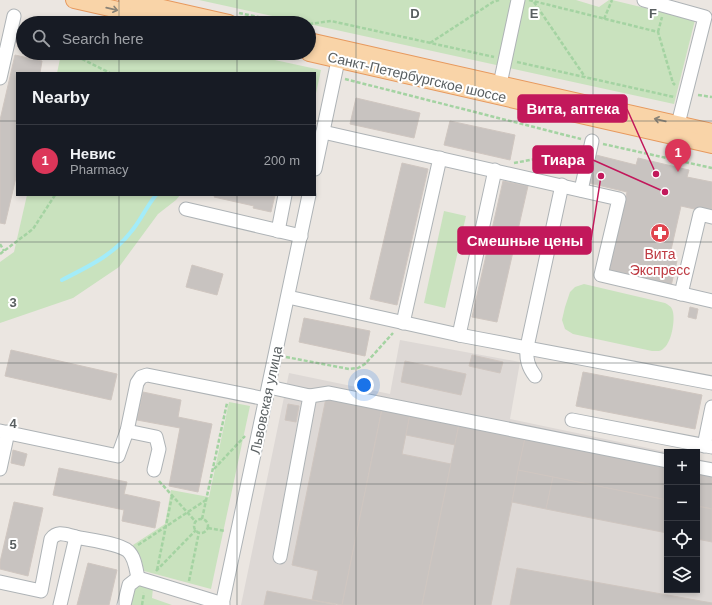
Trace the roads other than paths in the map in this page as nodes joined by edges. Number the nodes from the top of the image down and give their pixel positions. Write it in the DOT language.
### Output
graph roads {
  1 [pos="74,0"];
  2 [pos="127,0"];
  3 [pos="518,0"];
  4 [pos="644,0"];
  5 [pos="14,16"];
  6 [pos="145,16"];
  7 [pos="198,16"];
  8 [pos="316,44"];
  9 [pos="316,53"];
  10 [pos="339,54"];
  11 [pos="1,72"];
  12 [pos="500,84"];
  13 [pos="678,124"];
  14 [pos="323,132"];
  15 [pos="712,132"];
  16 [pos="592,141"];
  17 [pos="712,144"];
  18 [pos="440,158"];
  19 [pos="316,164"];
  20 [pos="495,170"];
  21 [pos="562,185"];
  22 [pos="581,190"];
  23 [pos="285,196"];
  24 [pos="309,196"];
  25 [pos="186,209"];
  26 [pos="712,217"];
  27 [pos="278,231"];
  28 [pos="301,236"];
  29 [pos="681,294"];
  30 [pos="288,297"];
  31 [pos="712,301"];
  32 [pos="403,323"];
  33 [pos="459,335"];
  34 [pos="527,347"];
  35 [pos="535,376"];
  36 [pos="712,383"];
  37 [pos="267,393"];
  38 [pos="310,396"];
  39 [pos="712,407"];
  40 [pos="572,420"];
  41 [pos="127,431"];
  42 [pos="4,432"];
  43 [pos="708,446"];
  44 [pos="664,460"];
  45 [pos="700,468"];
  46 [pos="0,469"];
  47 [pos="154,470"];
  48 [pos="712,470"];
  49 [pos="76,537"];
  50 [pos="280,557"];
  51 [pos="148,576"];
  52 [pos="0,582"];
  53 [pos="222,604"];
  54 [pos="60,605"];
  55 [pos="124,605"];
  1 -- 6 [label="main road, one-way"];
  2 -- 7 [label="main road"];
  3 -- 12 [label="street"];
  4 -- 13 [label="street"];
  5 -- 11 [label="street"];
  8 -- 10 [label="main road, Санкт-Петербургское шоссе"];
  9 -- 10 [label="main road, Санкт-Петербургское шоссе"];
  10 -- 12 [label="main road, Санкт-Петербургское шоссе"];
  10 -- 14 [label="street"];
  10 -- 17 [label="main road, Санкт-Петербургское шоссе"];
  13 -- 12 [label="main road, Санкт-Петербургское шоссе, one-way"];
  13 -- 15 [label="main road, Санкт-Петербургское шоссе"];
  14 -- 18 [label="street"];
  14 -- 19 [label="street"];
  16 -- 22 [label="street"];
  18 -- 20 [label="street"];
  18 -- 32 [label="street"];
  20 -- 21 [label="street"];
  20 -- 33 [label="street"];
  21 -- 22 [label="street"];
  21 -- 34 [label="street"];
  22 -- 29 [label="street"];
  23 -- 27 [label="street"];
  24 -- 28 [label="street, Львовская улица"];
  25 -- 27 [label="street"];
  26 -- 29 [label="street"];
  27 -- 28 [label="street"];
  28 -- 30 [label="street, Львовская улица"];
  29 -- 31 [label="street"];
  30 -- 32 [label="street"];
  30 -- 37 [label="street, Львовская улица"];
  32 -- 33 [label="street"];
  33 -- 34 [label="street"];
  34 -- 35 [label="street"];
  34 -- 36 [label="street"];
  37 -- 38 [label="street"];
  37 -- 41 [label="street"];
  37 -- 53 [label="street, Львовская улица"];
  38 -- 44 [label="street"];
  38 -- 50 [label="street"];
  39 -- 43 [label="street"];
  40 -- 43 [label="street"];
  41 -- 42 [label="street"];
  41 -- 47 [label="street"];
  42 -- 46 [label="street"];
  45 -- 48 [label="street"];
  49 -- 51 [label="street"];
  49 -- 52 [label="street"];
  49 -- 54 [label="street"];
  51 -- 53 [label="street"];
  51 -- 55 [label="street"];
}
